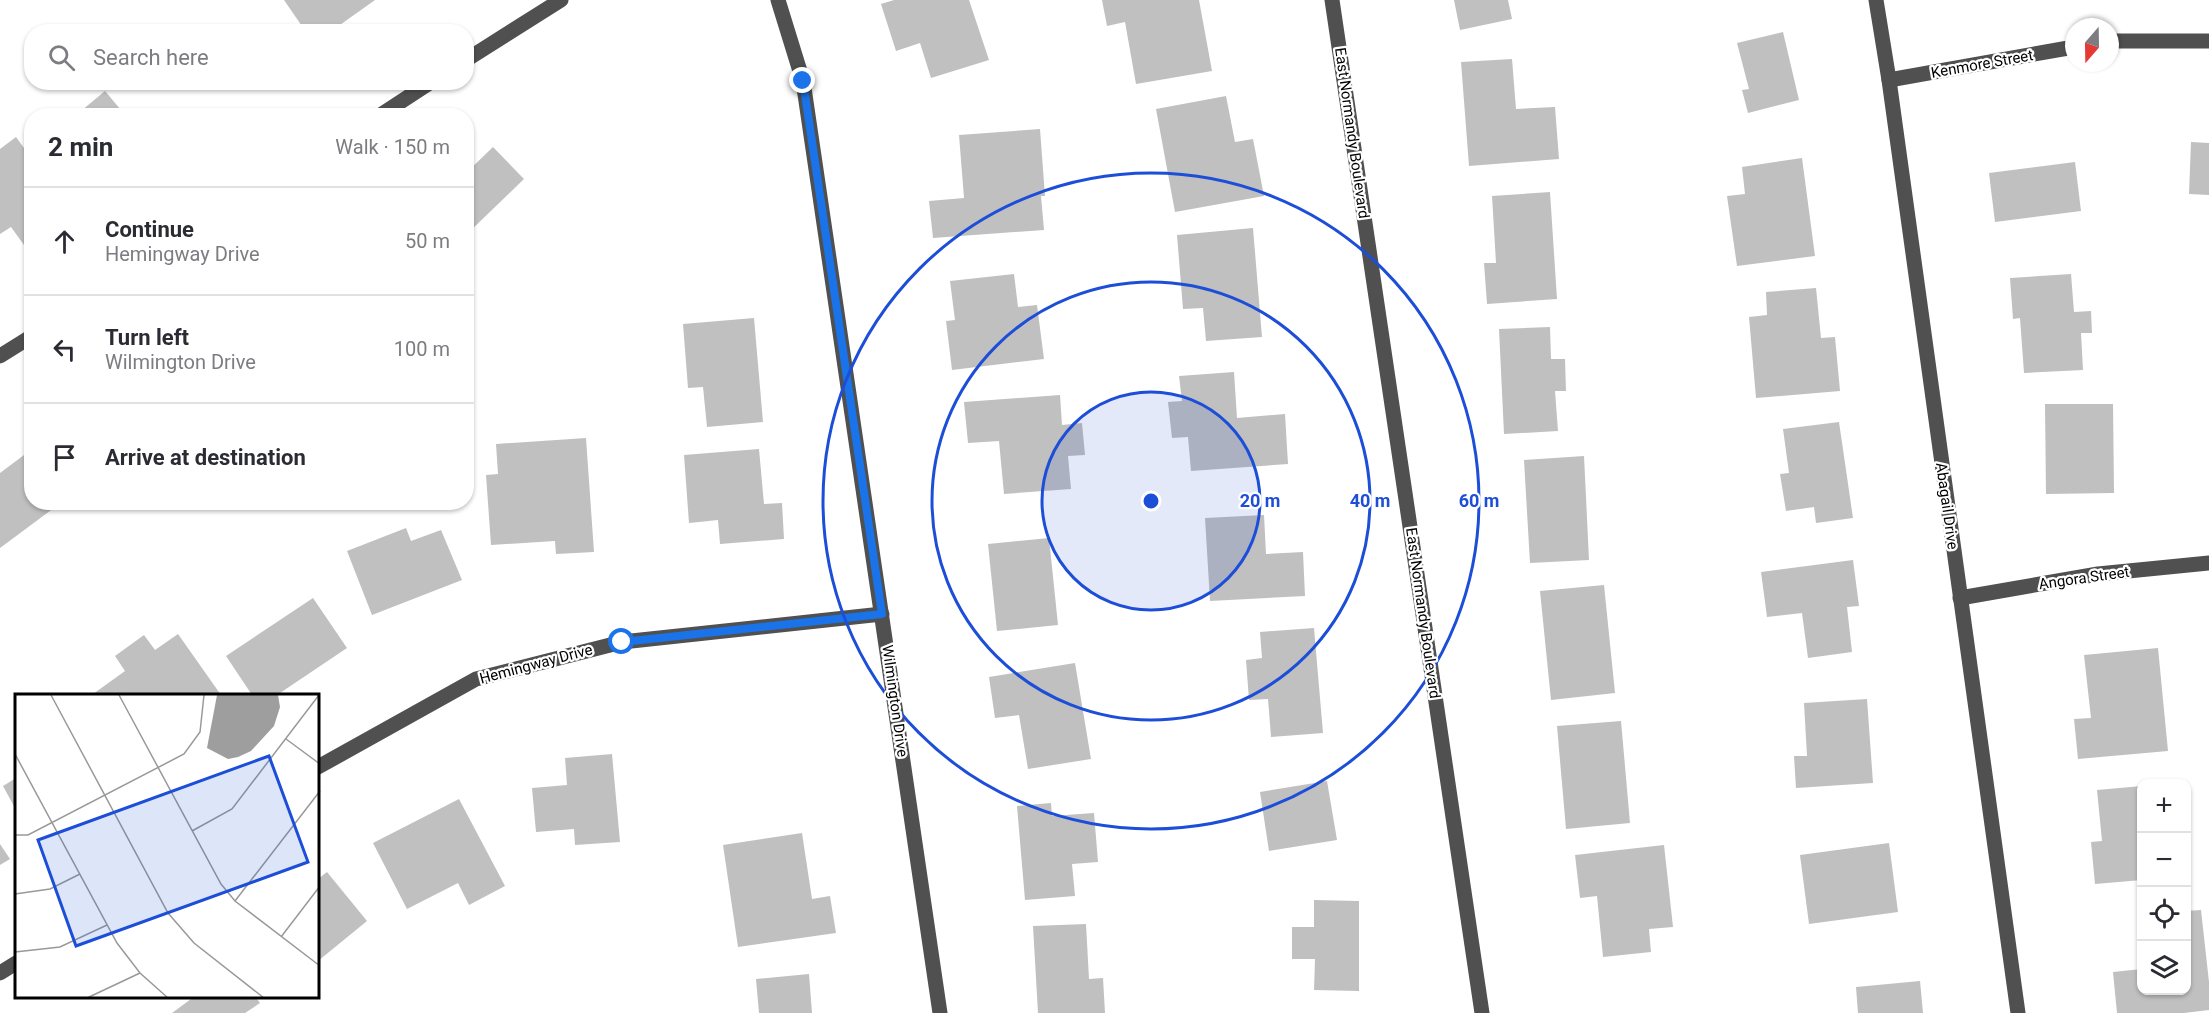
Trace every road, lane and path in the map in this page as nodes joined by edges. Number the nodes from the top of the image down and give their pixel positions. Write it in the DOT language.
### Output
graph roads {
  1 [pos="561,0"];
  2 [pos="778,0"];
  3 [pos="1332,0"];
  4 [pos="1876,0"];
  5 [pos="2119,41"];
  6 [pos="2209,41"];
  7 [pos="2065,49"];
  8 [pos="474,55"];
  9 [pos="1889,80"];
  10 [pos="419,90"];
  11 [pos="391,108"];
  12 [pos="24,341"];
  13 [pos="0,357"];
  14 [pos="2209,563"];
  15 [pos="1960,598"];
  16 [pos="882,614"];
  17 [pos="320,766"];
  18 [pos="15,964"];
  19 [pos="0,973"];
  20 [pos="940,1013"];
  21 [pos="1482,1013"];
  22 [pos="2018,1013"];
  1 -- 8 [label="street"];
  2 -- 16 [label="street, Wilmington Drive"];
  3 -- 21 [label="street, East Normandy Boulevard"];
  4 -- 9 [label="street, Abagail Drive"];
  5 -- 6 [label="street"];
  7 -- 9 [label="street, Kenmore Street"];
  9 -- 15 [label="street, Abagail Drive"];
  10 -- 11 [label="street"];
  12 -- 13 [label="street"];
  14 -- 15 [label="street, Angora Street"];
  15 -- 22 [label="street, Abagail Drive"];
  16 -- 17 [label="street, Hemingway Drive"];
  16 -- 20 [label="street, Wilmington Drive"];
  18 -- 19 [label="street"];
}
